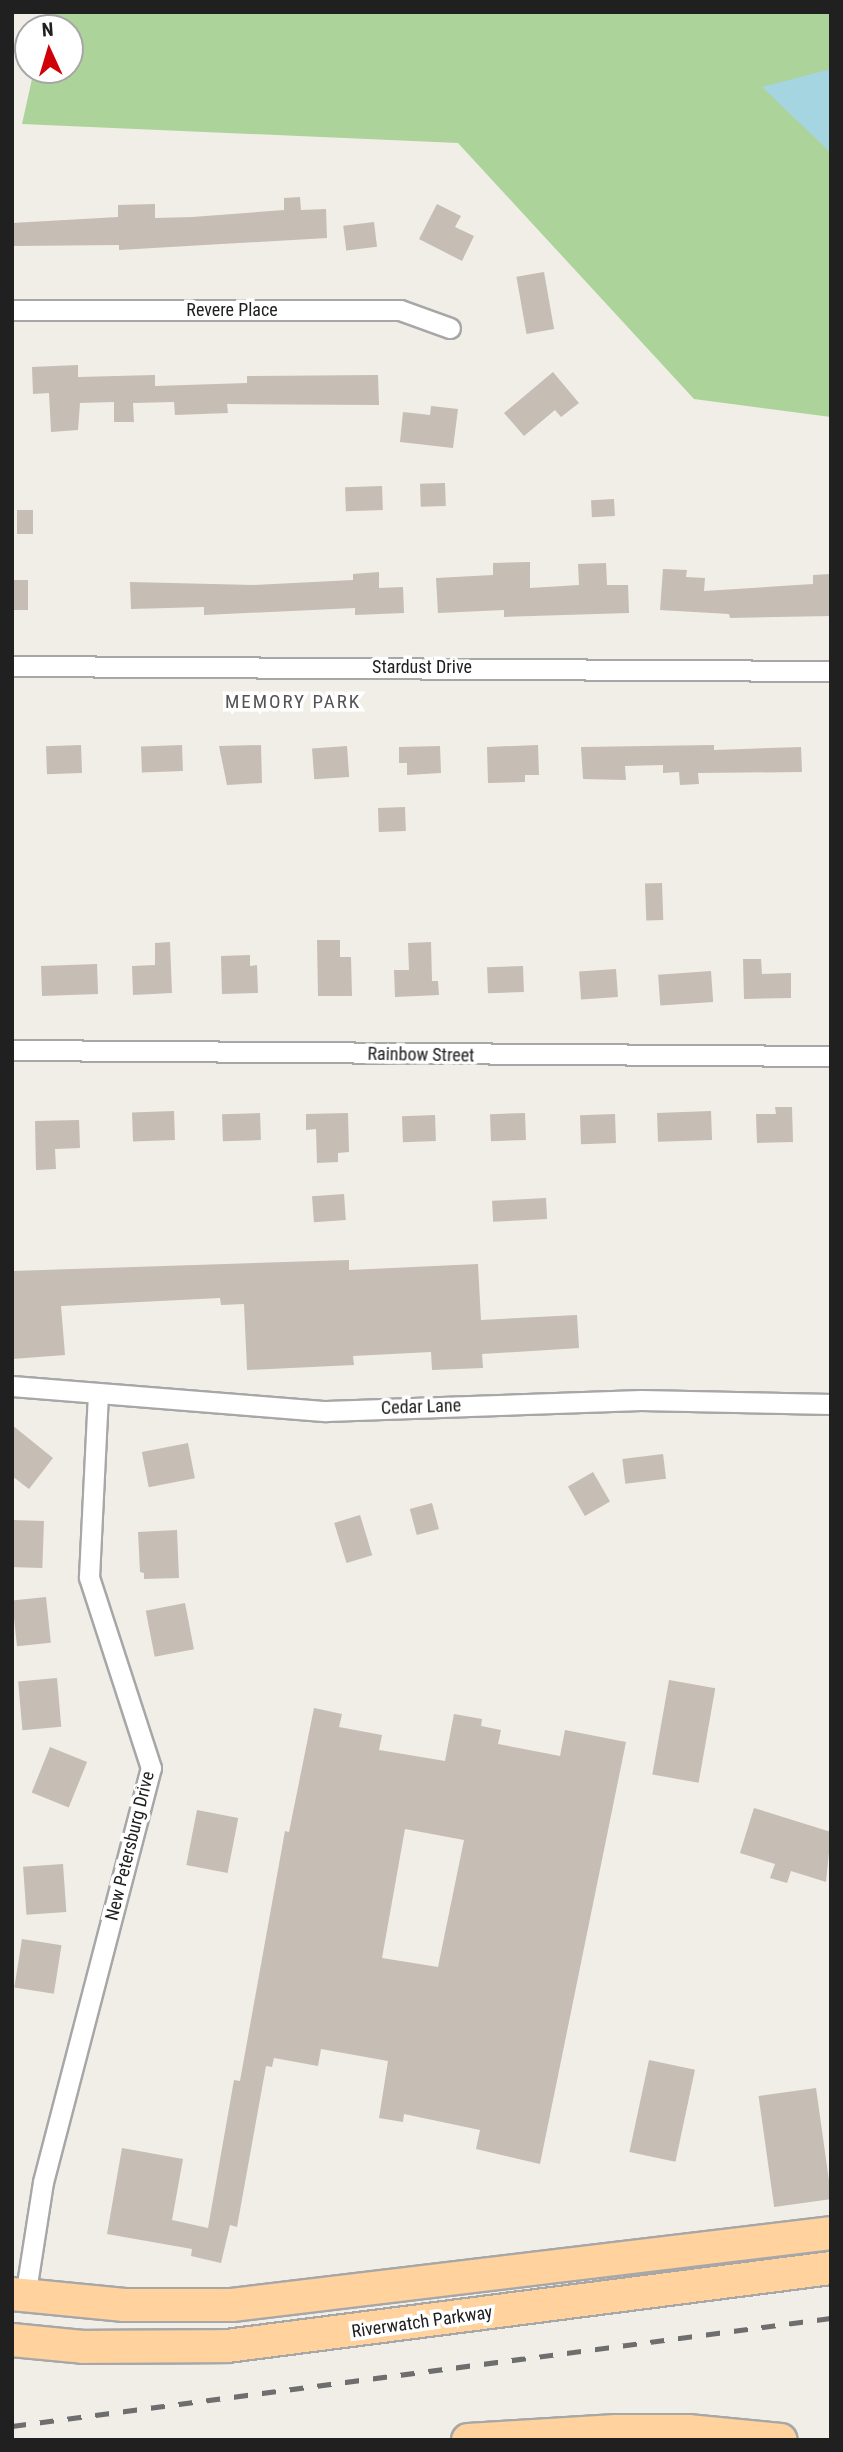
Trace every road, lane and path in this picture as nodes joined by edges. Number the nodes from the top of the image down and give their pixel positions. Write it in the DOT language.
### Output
graph roads {
  1 [pos="12,310"];
  2 [pos="450,328"];
  3 [pos="12,666"];
  4 [pos="831,671"];
  5 [pos="12,1050"];
  6 [pos="831,1056"];
  7 [pos="12,1387"];
  8 [pos="98,1394"];
  9 [pos="831,1404"];
  10 [pos="831,2233"];
  11 [pos="831,2268"];
  12 [pos="19,2296"];
  13 [pos="12,2340"];
  14 [pos="687,2435"];
  15 [pos="468,2440"];
  16 [pos="781,2440"];
  1 -- 2 [label="street, Revere Place"];
  3 -- 4 [label="street, Stardust Drive"];
  5 -- 6 [label="street, Rainbow Street"];
  7 -- 8 [label="street, Cedar Lane"];
  8 -- 9 [label="street, Cedar Lane"];
  8 -- 12 [label="street, New Petersburg Drive"];
  10 -- 12 [label="main road"];
  11 -- 13 [label="main road, Riverwatch Parkway"];
  14 -- 15 [label="main road"];
  14 -- 16 [label="main road"];
}
